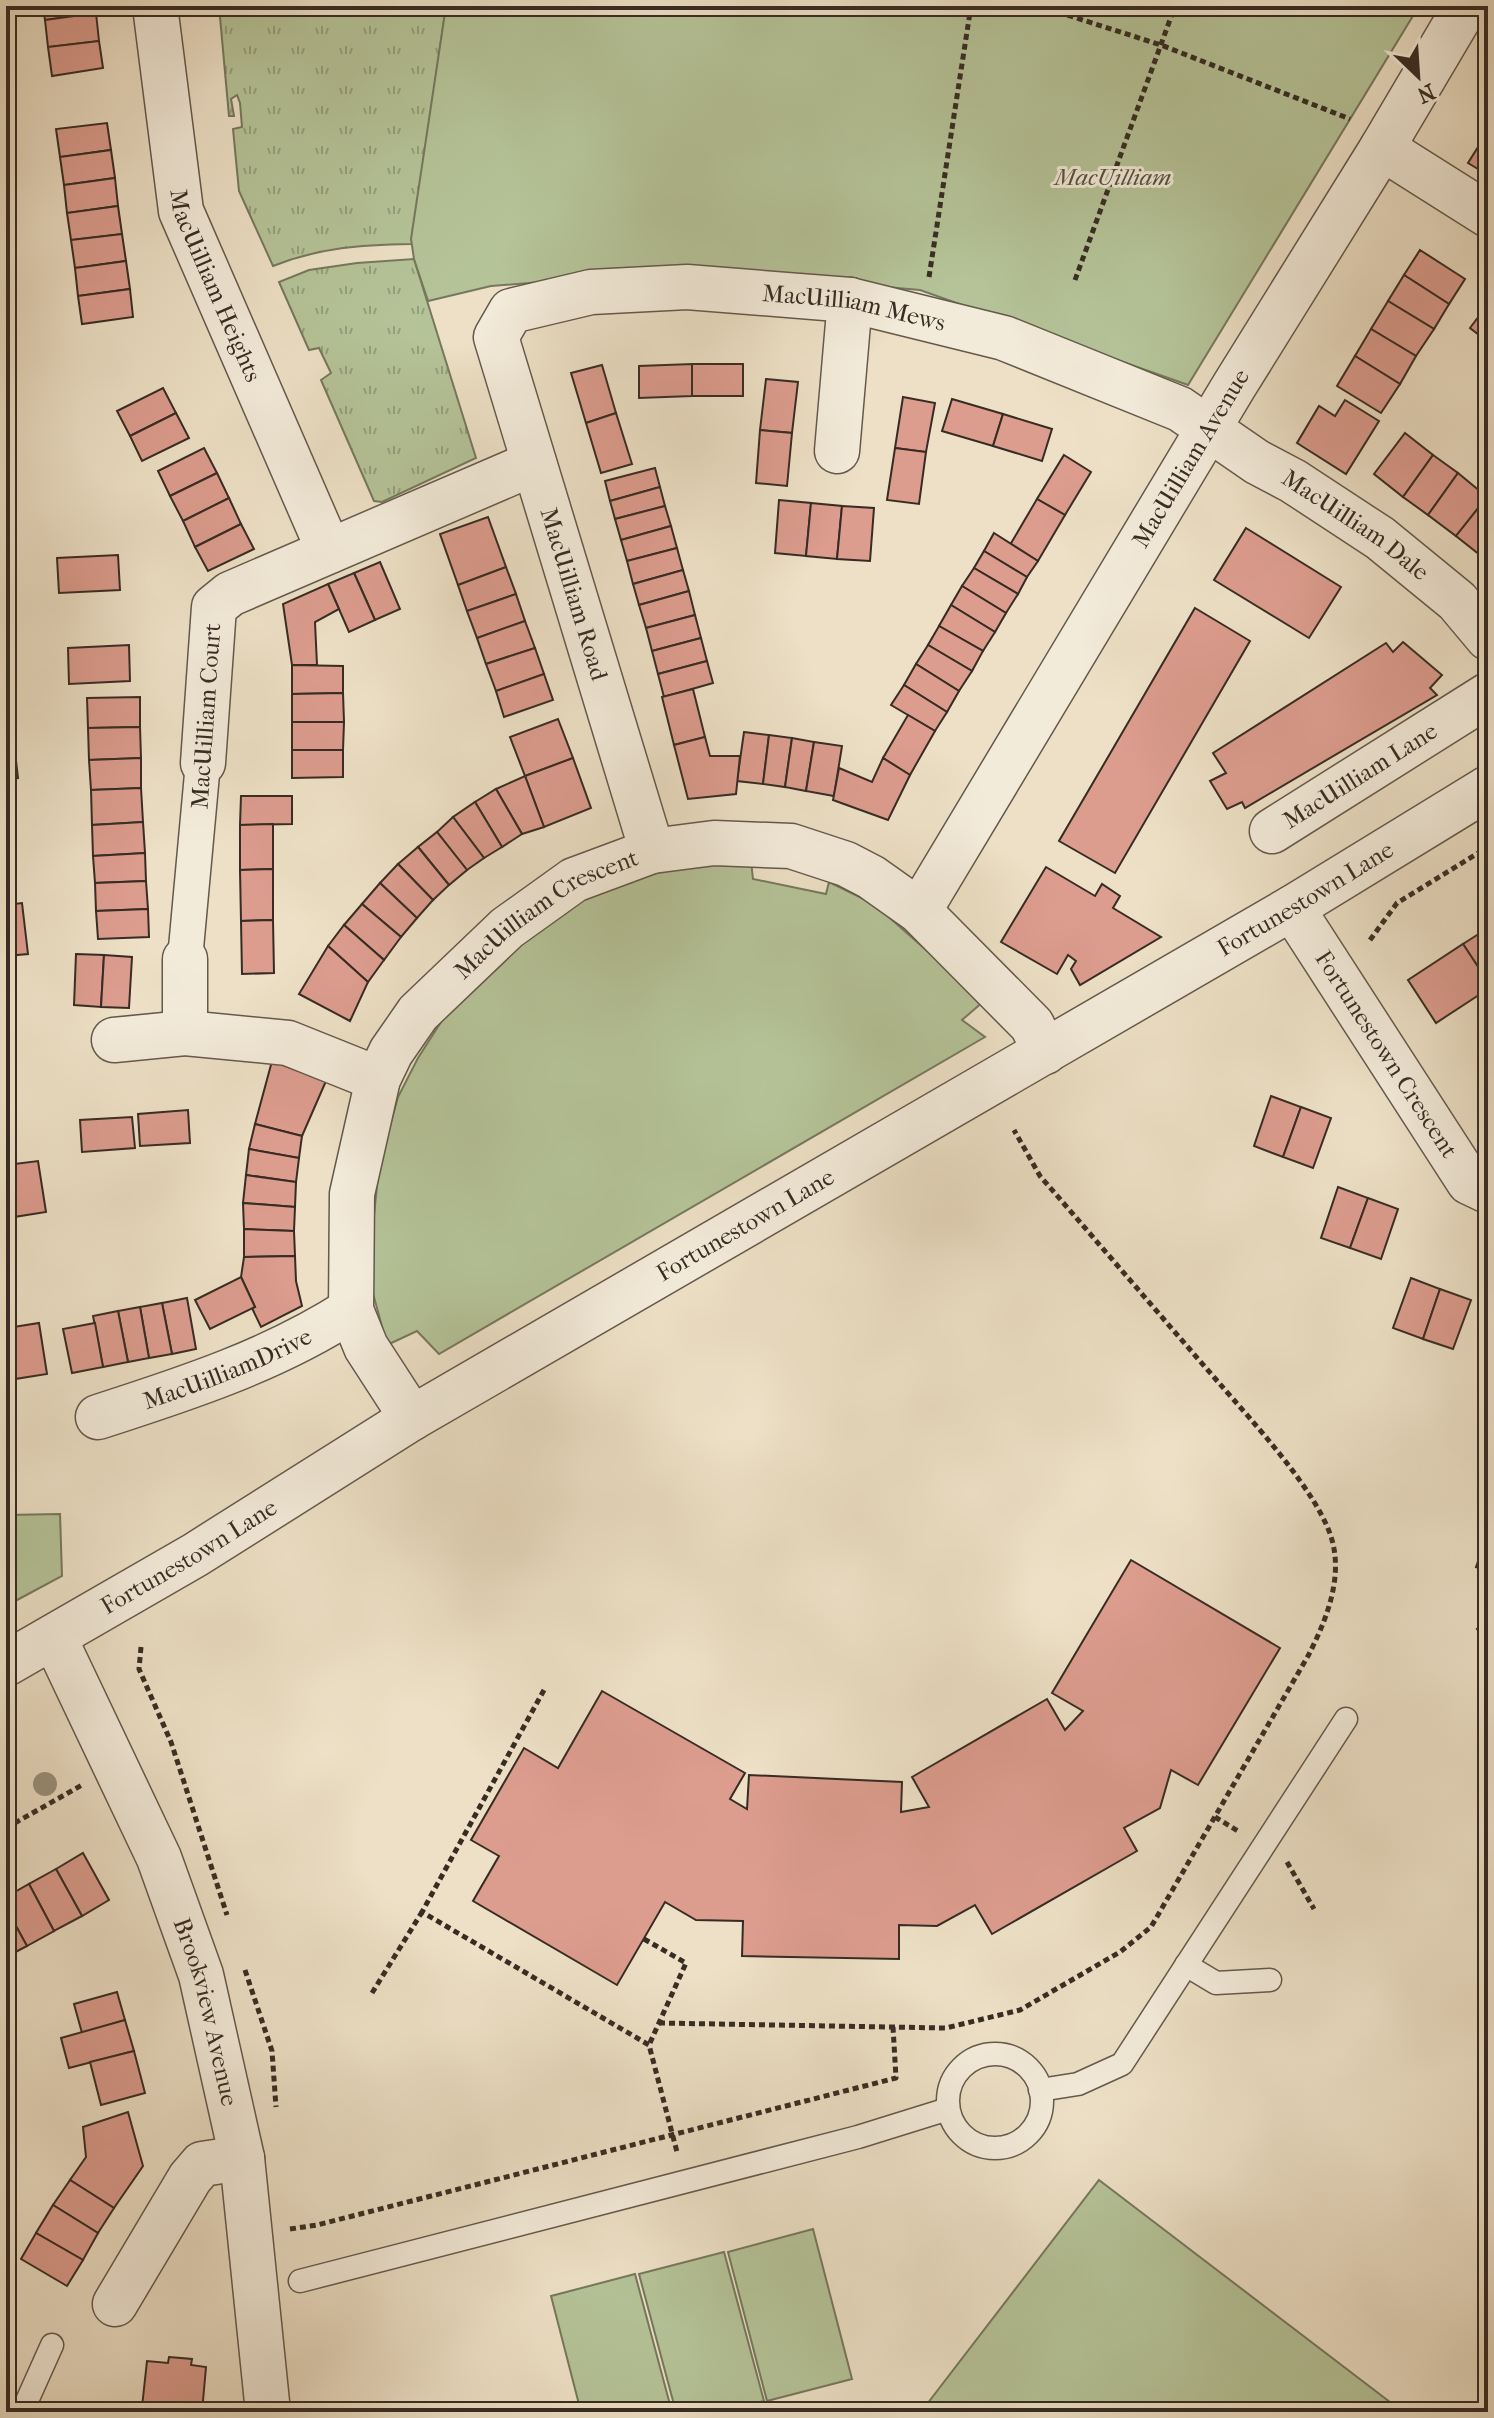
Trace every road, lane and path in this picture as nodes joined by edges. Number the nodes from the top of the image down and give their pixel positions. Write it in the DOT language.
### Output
graph roads {
  1 [pos="155,6"];
  2 [pos="971,6"];
  3 [pos="1039,6"];
  4 [pos="1175,6"];
  5 [pos="1466,6"];
  6 [pos="1161,45"];
  7 [pos="1370,135"];
  8 [pos="1488,215"];
  9 [pos="937,237"];
  10 [pos="1075,280"];
  11 [pos="850,300"];
  12 [pos="496,337"];
  13 [pos="1207,430"];
  14 [pos="837,451"];
  15 [pos="534,463"];
  16 [pos="329,551"];
  17 [pos="1488,638"];
  18 [pos="1488,695"];
  19 [pos="203,763"];
  20 [pos="1488,788"];
  21 [pos="1272,831"];
  22 [pos="1488,847"];
  23 [pos="652,851"];
  24 [pos="1292,908"];
  25 [pos="919,911"];
  26 [pos="1370,940"];
  27 [pos="185,959"];
  28 [pos="185,1033"];
  29 [pos="114,1040"];
  30 [pos="1045,1052"];
  31 [pos="378,1079"];
  32 [pos="1014,1130"];
  33 [pos="1488,1191"];
  34 [pos="351,1310"];
  35 [pos="98,1417"];
  36 [pos="412,1418"];
  37 [pos="54,1637"];
  38 [pos="6,1664"];
  39 [pos="544,1690"];
  40 [pos="1346,1719"];
  41 [pos="89,1798"];
  42 [pos="6,1828"];
  43 [pos="1262,1846"];
  44 [pos="1314,1909"];
  45 [pos="422,1912"];
  46 [pos="644,1939"];
  47 [pos="1186,1965"];
  48 [pos="1270,1980"];
  49 [pos="372,1993"];
  50 [pos="659,2023"];
  51 [pos="893,2027"];
  52 [pos="649,2045"];
  53 [pos="1040,2090"];
  54 [pos="948,2109"];
  55 [pos="673,2134"];
  56 [pos="242,2158"];
  57 [pos="685,2180"];
  58 [pos="285,2230"];
  59 [pos="300,2281"];
  60 [pos="115,2304"];
  61 [pos="52,2345"];
  62 [pos="22,2412"];
  63 [pos="268,2412"];
  1 -- 16 [label="street, MacUilliam Heights"];
  2 -- 9 [label="path"];
  3 -- 6 [label="path"];
  4 -- 6 [label="path"];
  5 -- 7 [label="street, MacUilliam Avenue"];
  6 -- 7 [label="path"];
  6 -- 10 [label="path"];
  7 -- 8 [label="street"];
  7 -- 13 [label="street, MacUilliam Avenue"];
  11 -- 12 [label="street, MacUilliam Mews"];
  11 -- 13 [label="street, MacUilliam Mews"];
  11 -- 14 [label="street"];
  12 -- 15 [label="street, MacUilliam Road"];
  13 -- 17 [label="street, MacUilliam Dale"];
  13 -- 25 [label="street, MacUilliam Avenue"];
  15 -- 16 [label="street, MacUilliam Court"];
  15 -- 23 [label="street, MacUilliam Road"];
  16 -- 19 [label="street, MacUilliam Court"];
  18 -- 21 [label="street, MacUilliam Lane"];
  19 -- 27 [label="street, MacUilliam Court"];
  20 -- 24 [label="street, Fortunestown Lane"];
  22 -- 26 [label="path"];
  23 -- 25 [label="street, MacUilliam Crescent"];
  23 -- 31 [label="street, MacUilliam Crescent"];
  24 -- 30 [label="street, Fortunestown Lane"];
  24 -- 33 [label="street, Fortunestown Crescent"];
  25 -- 30 [label="street, MacUilliam Crescent"];
  27 -- 28 [label="street, MacUilliam Court"];
  28 -- 29 [label="street"];
  28 -- 31 [label="street"];
  30 -- 36 [label="street, Fortunestown Lane"];
  31 -- 34 [label="street, MacUilliam Crescent"];
  32 -- 51 [label="path"];
  34 -- 35 [label="street, MacUilliamDrive"];
  34 -- 36 [label="street, MacUilliam Crescent"];
  36 -- 37 [label="street, Fortunestown Lane"];
  37 -- 38 [label="street, Fortunestown Lane"];
  37 -- 56 [label="street, Brookview Avenue"];
  39 -- 45 [label="path"];
  40 -- 43 [label="lane"];
  41 -- 42 [label="path"];
  43 -- 44 [label="path"];
  43 -- 47 [label="lane"];
  45 -- 49 [label="path"];
  45 -- 52 [label="path"];
  46 -- 50 [label="path"];
  47 -- 48 [label="lane"];
  47 -- 53 [label="lane"];
  50 -- 51 [label="path"];
  50 -- 52 [label="path"];
  51 -- 55 [label="path"];
  52 -- 55 [label="path"];
  53 -- 54 [label="lane"];
  53 -- 54 [label="lane"];
  54 -- 57 [label="lane"];
  55 -- 57 [label="path"];
  55 -- 58 [label="path"];
  56 -- 60 [label="street"];
  56 -- 63 [label="street, Brookview Avenue"];
  57 -- 59 [label="lane"];
  61 -- 62 [label="lane"];
}
